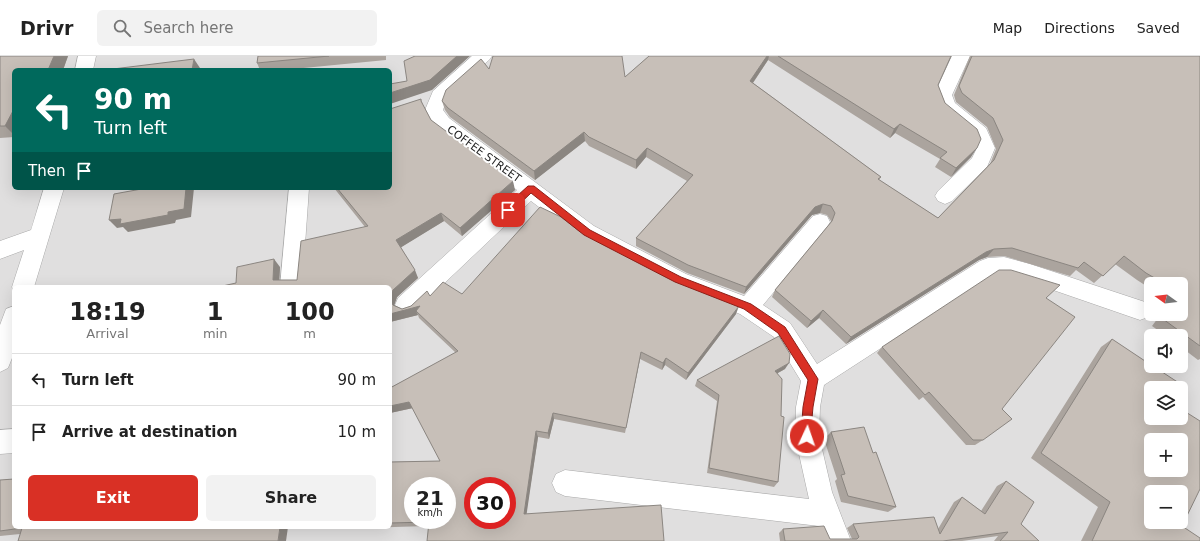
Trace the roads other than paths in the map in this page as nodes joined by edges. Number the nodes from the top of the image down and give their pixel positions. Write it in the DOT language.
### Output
graph roads {
  1 [pos="87,56"];
  2 [pos="483,56"];
  3 [pos="961,56"];
  4 [pos="84,68"];
  5 [pos="439,95"];
  6 [pos="418,102"];
  7 [pos="531,189"];
  8 [pos="53,190"];
  9 [pos="299,190"];
  10 [pos="945,196"];
  11 [pos="820,222"];
  12 [pos="40,235"];
  13 [pos="0,250"];
  14 [pos="24,285"];
  15 [pos="291,285"];
  16 [pos="406,305"];
  17 [pos="748,307"];
  18 [pos="1140,310"];
  19 [pos="12,322"];
  20 [pos="0,361"];
  21 [pos="814,379"];
  22 [pos="12,441"];
  23 [pos="0,442"];
  24 [pos="565,483"];
  25 [pos="827,514"];
  26 [pos="838,541"];
  1 -- 4 [label="street"];
  2 -- 5 [label="street"];
  3 -- 10 [label="street"];
  5 -- 6 [label="street"];
  5 -- 7 [label="street, COFFEE STREET"];
  7 -- 16 [label="street"];
  7 -- 17 [label="street, COFFEE STREET"];
  8 -- 12 [label="street"];
  9 -- 15 [label="street"];
  11 -- 17 [label="street"];
  12 -- 13 [label="street"];
  12 -- 14 [label="street"];
  17 -- 21 [label="street, COFFEE STREET"];
  18 -- 21 [label="street"];
  19 -- 20 [label="street"];
  21 -- 25 [label="street"];
  22 -- 23 [label="street"];
  24 -- 25 [label="street"];
  25 -- 26 [label="street"];
}
